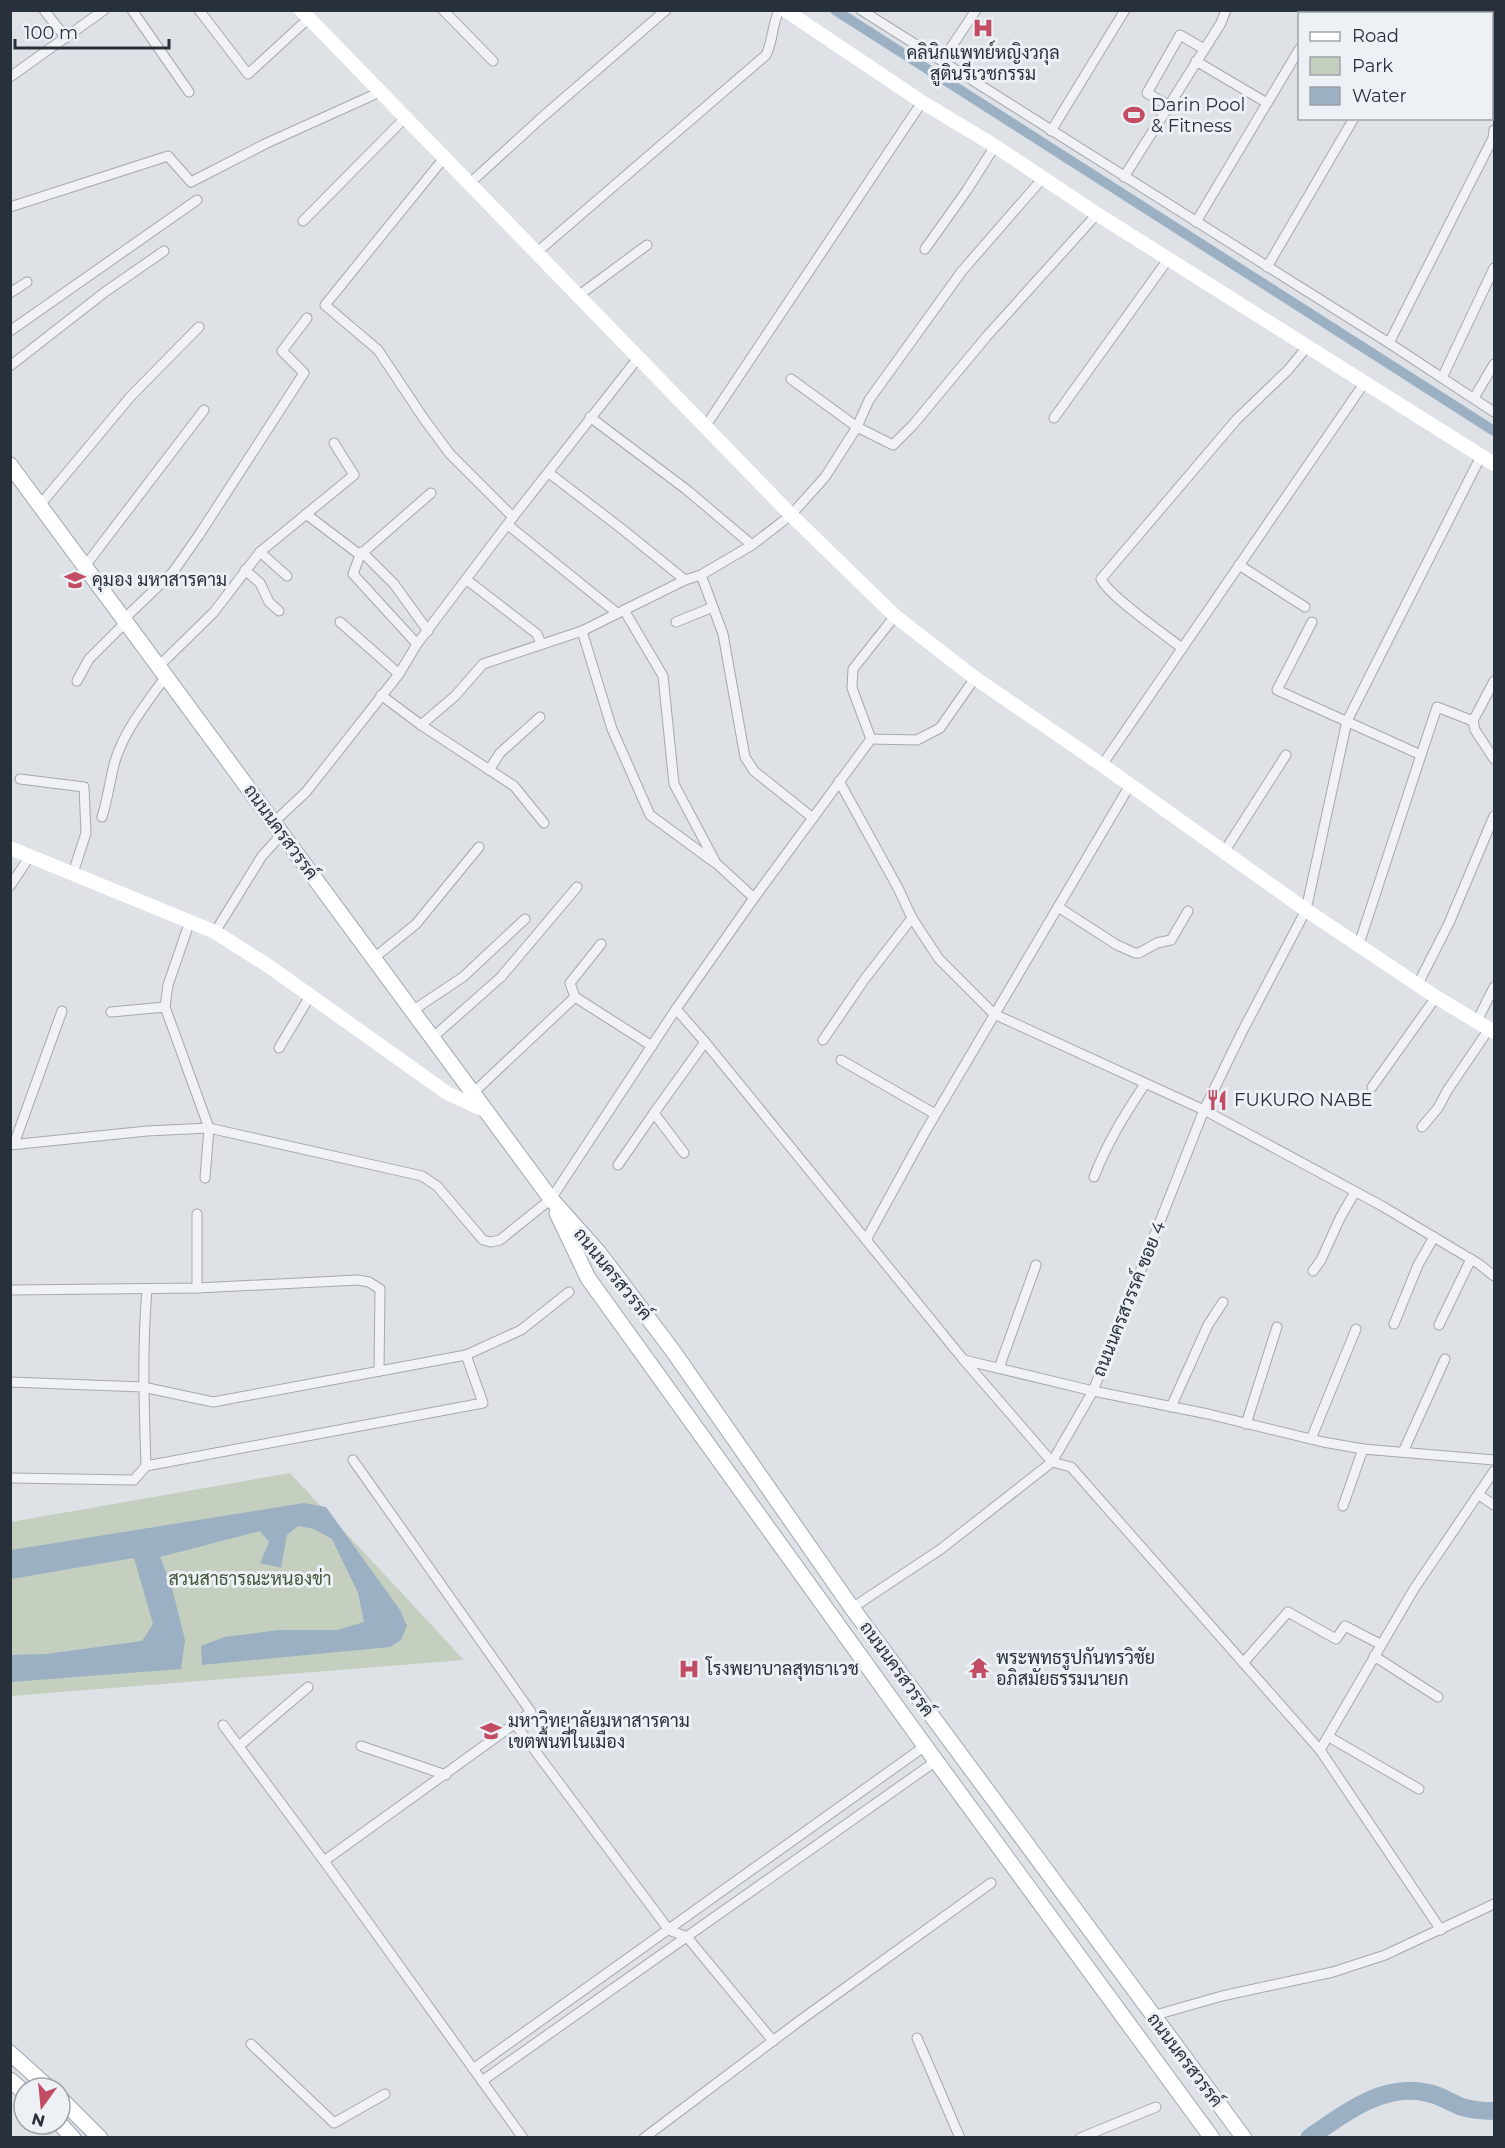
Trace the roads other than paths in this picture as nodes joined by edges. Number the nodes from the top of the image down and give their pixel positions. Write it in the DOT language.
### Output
graph roads {
  1 [pos="44,10"];
  2 [pos="104,10"];
  3 [pos="132,10"];
  4 [pos="199,10"];
  5 [pos="443,10"];
  6 [pos="666,10"];
  7 [pos="779,10"];
  8 [pos="785,10"];
  9 [pos="861,10"];
  10 [pos="976,10"];
  11 [pos="1125,10"];
  12 [pos="1226,10"];
  13 [pos="305,14"];
  14 [pos="66,38"];
  15 [pos="1204,49"];
  16 [pos="1298,50"];
  17 [pos="493,61"];
  18 [pos="1196,61"];
  19 [pos="942,62"];
  20 [pos="10,77"];
  21 [pos="189,92"];
  22 [pos="380,92"];
  23 [pos="922,102"];
  24 [pos="1267,103"];
  25 [pos="1168,105"];
  26 [pos="405,117"];
  27 [pos="1353,120"];
  28 [pos="1494,130"];
  29 [pos="1051,131"];
  30 [pos="995,146"];
  31 [pos="444,158"];
  32 [pos="1124,177"];
  33 [pos="1043,178"];
  34 [pos="469,184"];
  35 [pos="197,200"];
  36 [pos="10,207"];
  37 [pos="1097,214"];
  38 [pos="303,221"];
  39 [pos="1196,222"];
  40 [pos="647,245"];
  41 [pos="925,249"];
  42 [pos="164,251"];
  43 [pos="536,253"];
  44 [pos="1169,258"];
  45 [pos="1268,267"];
  46 [pos="1494,268"];
  47 [pos="27,282"];
  48 [pos="10,293"];
  49 [pos="578,296"];
  50 [pos="307,318"];
  51 [pos="199,327"];
  52 [pos="10,331"];
  53 [pos="1389,343"];
  54 [pos="1307,347"];
  55 [pos="638,358"];
  56 [pos="1494,364"];
  57 [pos="10,366"];
  58 [pos="1442,378"];
  59 [pos="791,379"];
  60 [pos="1365,382"];
  61 [pos="1474,398"];
  62 [pos="204,410"];
  63 [pos="1494,412"];
  64 [pos="590,417"];
  65 [pos="1054,418"];
  66 [pos="705,427"];
  67 [pos="857,427"];
  68 [pos="334,443"];
  69 [pos="1481,456"];
  70 [pos="1494,464"];
  71 [pos="10,465"];
  72 [pos="549,473"];
  73 [pos="431,493"];
  74 [pos="40,505"];
  75 [pos="306,514"];
  76 [pos="791,515"];
  77 [pos="510,521"];
  78 [pos="752,545"];
  79 [pos="260,552"];
  80 [pos="361,554"];
  81 [pos="1239,565"];
  82 [pos="85,566"];
  83 [pos="245,570"];
  84 [pos="701,575"];
  85 [pos="286,576"];
  86 [pos="467,580"];
  87 [pos="685,580"];
  88 [pos="713,607"];
  89 [pos="1305,607"];
  90 [pos="279,611"];
  91 [pos="620,612"];
  92 [pos="895,616"];
  93 [pos="125,620"];
  94 [pos="340,622"];
  95 [pos="676,622"];
  96 [pos="1312,622"];
  97 [pos="428,630"];
  98 [pos="582,631"];
  99 [pos="417,644"];
  100 [pos="541,644"];
  101 [pos="1182,648"];
  102 [pos="162,671"];
  103 [pos="399,674"];
  104 [pos="975,678"];
  105 [pos="77,681"];
  106 [pos="1494,681"];
  107 [pos="381,695"];
  108 [pos="540,717"];
  109 [pos="1347,721"];
  110 [pos="1473,721"];
  111 [pos="421,725"];
  112 [pos="871,739"];
  113 [pos="1286,755"];
  114 [pos="1421,755"];
  115 [pos="1494,759"];
  116 [pos="1102,765"];
  117 [pos="489,770"];
  118 [pos="20,779"];
  119 [pos="839,781"];
  120 [pos="1130,785"];
  121 [pos="102,816"];
  122 [pos="1494,816"];
  123 [pos="813,818"];
  124 [pos="544,823"];
  125 [pos="278,828"];
  126 [pos="479,847"];
  127 [pos="10,848"];
  128 [pos="1224,852"];
  129 [pos="30,856"];
  130 [pos="716,863"];
  131 [pos="74,873"];
  132 [pos="10,886"];
  133 [pos="577,887"];
  134 [pos="754,898"];
  135 [pos="1058,907"];
  136 [pos="1306,910"];
  137 [pos="1188,912"];
  138 [pos="912,918"];
  139 [pos="525,919"];
  140 [pos="190,921"];
  141 [pos="214,932"];
  142 [pos="601,944"];
  143 [pos="1359,944"];
  144 [pos="374,958"];
  145 [pos="1418,984"];
  146 [pos="1494,987"];
  147 [pos="310,996"];
  148 [pos="575,997"];
  149 [pos="1436,997"];
  150 [pos="165,1007"];
  151 [pos="676,1009"];
  152 [pos="62,1011"];
  153 [pos="412,1011"];
  154 [pos="111,1012"];
  155 [pos="994,1014"];
  156 [pos="1477,1021"];
  157 [pos="1492,1031"];
  158 [pos="432,1038"];
  159 [pos="823,1040"];
  160 [pos="705,1042"];
  161 [pos="652,1046"];
  162 [pos="279,1048"];
  163 [pos="841,1060"];
  164 [pos="1145,1084"];
  165 [pos="1372,1087"];
  166 [pos="473,1093"];
  167 [pos="1204,1110"];
  168 [pos="486,1111"];
  169 [pos="654,1113"];
  170 [pos="935,1114"];
  171 [pos="1422,1127"];
  172 [pos="209,1128"];
  173 [pos="12,1144"];
  174 [pos="684,1153"];
  175 [pos="618,1165"];
  176 [pos="1094,1177"];
  177 [pos="205,1178"];
  178 [pos="1355,1192"];
  179 [pos="551,1199"];
  180 [pos="197,1214"];
  181 [pos="1434,1237"];
  182 [pos="866,1240"];
  183 [pos="599,1253"];
  184 [pos="1471,1259"];
  185 [pos="1036,1265"];
  186 [pos="581,1266"];
  187 [pos="1313,1271"];
  188 [pos="1494,1276"];
  189 [pos="147,1288"];
  190 [pos="197,1288"];
  191 [pos="10,1290"];
  192 [pos="569,1292"];
  193 [pos="1223,1302"];
  194 [pos="1394,1324"];
  195 [pos="1438,1325"];
  196 [pos="1278,1327"];
  197 [pos="1356,1329"];
  198 [pos="466,1355"];
  199 [pos="963,1359"];
  200 [pos="1444,1359"];
  201 [pos="999,1368"];
  202 [pos="379,1371"];
  203 [pos="10,1382"];
  204 [pos="143,1387"];
  205 [pos="1093,1391"];
  206 [pos="1171,1407"];
  207 [pos="1246,1424"];
  208 [pos="1311,1439"];
  209 [pos="1363,1449"];
  210 [pos="1403,1452"];
  211 [pos="353,1460"];
  212 [pos="1494,1460"];
  213 [pos="1052,1462"];
  214 [pos="146,1466"];
  215 [pos="1494,1471"];
  216 [pos="10,1478"];
  217 [pos="1479,1495"];
  218 [pos="1494,1505"];
  219 [pos="1343,1506"];
  220 [pos="852,1608"];
  221 [pos="1380,1644"];
  222 [pos="1374,1656"];
  223 [pos="1243,1663"];
  224 [pos="308,1687"];
  225 [pos="1438,1697"];
  226 [pos="515,1724"];
  227 [pos="223,1725"];
  228 [pos="1329,1737"];
  229 [pos="239,1746"];
  230 [pos="361,1746"];
  231 [pos="926,1746"];
  232 [pos="1320,1750"];
  233 [pos="936,1761"];
  234 [pos="446,1774"];
  235 [pos="1419,1789"];
  236 [pos="828,1815"];
  237 [pos="839,1830"];
  238 [pos="779,1850"];
  239 [pos="324,1861"];
  240 [pos="790,1864"];
  241 [pos="736,1882"];
  242 [pos="991,1883"];
  243 [pos="746,1895"];
  244 [pos="1494,1904"];
  245 [pos="1441,1929"];
  246 [pos="669,1930"];
  247 [pos="687,1937"];
  248 [pos="1102,1948"];
  249 [pos="626,1960"];
  250 [pos="1084,1962"];
  251 [pos="636,1973"];
  252 [pos="592,1985"];
  253 [pos="600,1998"];
  254 [pos="1152,2016"];
  255 [pos="545,2018"];
  256 [pos="553,2031"];
  257 [pos="917,2038"];
  258 [pos="772,2041"];
  259 [pos="251,2044"];
  260 [pos="10,2053"];
  261 [pos="473,2069"];
  262 [pos="36,2076"];
  263 [pos="482,2081"];
  264 [pos="385,2094"];
  265 [pos="1156,2107"];
  266 [pos="72,2110"];
  267 [pos="100,2138"];
  268 [pos="523,2138"];
  269 [pos="644,2138"];
  270 [pos="960,2138"];
  271 [pos="1080,2138"];
  272 [pos="1212,2138"];
  273 [pos="1244,2138"];
  1 -- 14 [label="street"];
  2 -- 14 [label="street"];
  3 -- 21 [label="street"];
  4 -- 13 [label="street"];
  5 -- 17 [label="street"];
  6 -- 34 [label="street"];
  7 -- 43 [label="street"];
  8 -- 23 [label="street"];
  9 -- 19 [label="street"];
  10 -- 19 [label="street"];
  11 -- 29 [label="street"];
  12 -- 15 [label="street"];
  13 -- 22 [label="street"];
  14 -- 20 [label="street"];
  15 -- 18 [label="street"];
  15 -- 25 [label="street"];
  16 -- 24 [label="street"];
  18 -- 24 [label="street"];
  18 -- 25 [label="street"];
  19 -- 29 [label="street"];
  22 -- 26 [label="street"];
  22 -- 36 [label="street"];
  23 -- 30 [label="street"];
  23 -- 66 [label="street"];
  24 -- 39 [label="street"];
  25 -- 32 [label="street"];
  26 -- 31 [label="street"];
  26 -- 38 [label="street"];
  27 -- 45 [label="street"];
  28 -- 53 [label="street"];
  29 -- 32 [label="street"];
  30 -- 33 [label="street"];
  30 -- 41 [label="street"];
  31 -- 34 [label="street"];
  31 -- 77 [label="street"];
  32 -- 39 [label="street"];
  33 -- 37 [label="street"];
  33 -- 67 [label="street"];
  34 -- 43 [label="street"];
  35 -- 52 [label="street"];
  37 -- 44 [label="street"];
  37 -- 67 [label="street"];
  39 -- 45 [label="street"];
  40 -- 49 [label="street"];
  42 -- 57 [label="street"];
  43 -- 49 [label="street"];
  44 -- 54 [label="street"];
  44 -- 65 [label="street"];
  45 -- 53 [label="street"];
  46 -- 58 [label="street"];
  47 -- 48 [label="street"];
  49 -- 55 [label="street"];
  50 -- 93 [label="street"];
  51 -- 74 [label="street"];
  53 -- 58 [label="street"];
  54 -- 60 [label="street"];
  54 -- 101 [label="street"];
  55 -- 64 [label="street"];
  55 -- 66 [label="street"];
  56 -- 61 [label="street"];
  58 -- 61 [label="street"];
  59 -- 67 [label="street"];
  60 -- 69 [label="street"];
  60 -- 81 [label="street"];
  61 -- 63 [label="street"];
  62 -- 82 [label="street"];
  64 -- 72 [label="street"];
  64 -- 78 [label="street"];
  66 -- 76 [label="street"];
  67 -- 76 [label="street"];
  68 -- 75 [label="street"];
  69 -- 70 [label="street"];
  69 -- 109 [label="street, ถนนนครสวรรค์ ซอย 4"];
  71 -- 74 [label="main road, ถนนนครสวรรค์"];
  72 -- 77 [label="street"];
  72 -- 87 [label="street"];
  73 -- 80 [label="street"];
  74 -- 82 [label="main road, ถนนนครสวรรค์"];
  75 -- 79 [label="street"];
  75 -- 80 [label="street"];
  76 -- 78 [label="street"];
  76 -- 92 [label="street"];
  77 -- 86 [label="street"];
  77 -- 91 [label="street"];
  78 -- 84 [label="street"];
  79 -- 83 [label="street"];
  79 -- 85 [label="street"];
  80 -- 97 [label="street"];
  80 -- 99 [label="street"];
  81 -- 89 [label="street"];
  81 -- 101 [label="street"];
  82 -- 93 [label="main road, ถนนนครสวรรค์"];
  83 -- 90 [label="street"];
  83 -- 102 [label="street"];
  84 -- 87 [label="street"];
  84 -- 88 [label="street"];
  86 -- 97 [label="street"];
  86 -- 100 [label="street"];
  87 -- 91 [label="street"];
  88 -- 95 [label="street"];
  88 -- 123 [label="street"];
  91 -- 98 [label="street"];
  91 -- 130 [label="street"];
  92 -- 104 [label="street"];
  92 -- 112 [label="street"];
  93 -- 102 [label="main road, ถนนนครสวรรค์"];
  93 -- 105 [label="street"];
  94 -- 103 [label="street"];
  96 -- 109 [label="street"];
  97 -- 99 [label="street"];
  98 -- 100 [label="street"];
  98 -- 130 [label="street"];
  99 -- 103 [label="street"];
  100 -- 111 [label="street"];
  101 -- 116 [label="street"];
  102 -- 121 [label="street"];
  102 -- 125 [label="main road, ถนนนครสวรรค์"];
  103 -- 107 [label="street"];
  104 -- 112 [label="street"];
  104 -- 116 [label="street"];
  106 -- 110 [label="street"];
  107 -- 111 [label="street"];
  107 -- 125 [label="street"];
  108 -- 117 [label="street"];
  109 -- 114 [label="street"];
  109 -- 136 [label="street, ถนนนครสวรรค์ ซอย 4"];
  110 -- 114 [label="street"];
  110 -- 115 [label="street"];
  111 -- 117 [label="street"];
  112 -- 119 [label="street"];
  113 -- 128 [label="street"];
  114 -- 143 [label="street"];
  116 -- 120 [label="street"];
  117 -- 124 [label="street"];
  118 -- 131 [label="street"];
  119 -- 123 [label="street"];
  119 -- 138 [label="street"];
  120 -- 128 [label="street"];
  120 -- 135 [label="street"];
  122 -- 145 [label="street"];
  123 -- 134 [label="street"];
  125 -- 141 [label="street"];
  125 -- 144 [label="main road, ถนนนครสวรรค์"];
  126 -- 144 [label="street"];
  127 -- 129 [label="street"];
  128 -- 136 [label="street"];
  129 -- 131 [label="street"];
  129 -- 132 [label="street"];
  130 -- 134 [label="street"];
  131 -- 140 [label="street"];
  133 -- 158 [label="street"];
  134 -- 151 [label="street"];
  135 -- 137 [label="street"];
  135 -- 155 [label="street"];
  136 -- 143 [label="street"];
  136 -- 167 [label="street, ถนนนครสวรรค์ ซอย 4"];
  138 -- 155 [label="street"];
  138 -- 159 [label="street"];
  139 -- 153 [label="street"];
  140 -- 141 [label="street"];
  140 -- 150 [label="street"];
  141 -- 147 [label="street"];
  142 -- 148 [label="street"];
  143 -- 145 [label="street"];
  144 -- 153 [label="main road, ถนนนครสวรรค์"];
  145 -- 149 [label="street"];
  146 -- 156 [label="street"];
  147 -- 162 [label="street"];
  147 -- 168 [label="street"];
  148 -- 161 [label="street"];
  148 -- 166 [label="street"];
  149 -- 156 [label="street"];
  149 -- 165 [label="street"];
  150 -- 154 [label="street"];
  150 -- 172 [label="street"];
  151 -- 160 [label="street"];
  151 -- 161 [label="street"];
  152 -- 173 [label="street"];
  153 -- 158 [label="main road, ถนนนครสวรรค์"];
  155 -- 164 [label="street"];
  155 -- 170 [label="street"];
  156 -- 157 [label="street"];
  157 -- 171 [label="street"];
  158 -- 166 [label="main road, ถนนนครสวรรค์"];
  160 -- 169 [label="street"];
  160 -- 182 [label="street"];
  161 -- 179 [label="street"];
  163 -- 170 [label="street"];
  164 -- 167 [label="street"];
  164 -- 176 [label="street"];
  166 -- 168 [label="main road, ถนนนครสวรรค์"];
  167 -- 178 [label="street"];
  167 -- 205 [label="street, ถนนนครสวรรค์ ซอย 4"];
  168 -- 179 [label="main road, ถนนนครสวรรค์"];
  169 -- 174 [label="street"];
  169 -- 175 [label="street"];
  170 -- 182 [label="street"];
  172 -- 173 [label="street"];
  172 -- 177 [label="street"];
  172 -- 179 [label="street"];
  178 -- 181 [label="street"];
  178 -- 187 [label="street"];
  179 -- 183 [label="main road, ถนนนครสวรรค์"];
  179 -- 186 [label="main road, ถนนนครสวรรค์"];
  180 -- 190 [label="street"];
  181 -- 184 [label="street"];
  181 -- 194 [label="street"];
  182 -- 199 [label="street"];
  183 -- 186 [label="main road"];
  183 -- 220 [label="main road, ถนนนครสวรรค์"];
  184 -- 188 [label="street"];
  184 -- 195 [label="street"];
  185 -- 201 [label="street"];
  186 -- 231 [label="main road, ถนนนครสวรรค์"];
  189 -- 190 [label="street"];
  189 -- 191 [label="street"];
  189 -- 204 [label="street"];
  190 -- 202 [label="street"];
  192 -- 198 [label="street"];
  193 -- 206 [label="street"];
  196 -- 207 [label="street"];
  197 -- 208 [label="street"];
  198 -- 202 [label="street"];
  198 -- 214 [label="street"];
  199 -- 201 [label="street"];
  199 -- 213 [label="street"];
  200 -- 210 [label="street"];
  201 -- 205 [label="street"];
  202 -- 204 [label="street"];
  203 -- 204 [label="street"];
  204 -- 214 [label="street"];
  205 -- 206 [label="street"];
  205 -- 213 [label="street, ถนนนครสวรรค์ ซอย 4"];
  206 -- 207 [label="street"];
  207 -- 208 [label="street"];
  208 -- 209 [label="street"];
  209 -- 210 [label="street"];
  209 -- 219 [label="street"];
  210 -- 212 [label="street"];
  211 -- 226 [label="street"];
  213 -- 220 [label="street, ถนนนครสวรรค์ ซอย 4"];
  213 -- 223 [label="street"];
  214 -- 216 [label="street"];
  215 -- 217 [label="street"];
  217 -- 218 [label="street"];
  217 -- 221 [label="street"];
  220 -- 248 [label="main road, ถนนนครสวรรค์"];
  221 -- 222 [label="street"];
  221 -- 223 [label="street"];
  222 -- 225 [label="street"];
  222 -- 228 [label="street"];
  223 -- 232 [label="street"];
  224 -- 229 [label="street"];
  226 -- 234 [label="street"];
  226 -- 246 [label="street"];
  227 -- 229 [label="street"];
  228 -- 232 [label="street"];
  228 -- 235 [label="street"];
  229 -- 239 [label="street"];
  230 -- 234 [label="street"];
  231 -- 233 [label="main road, ถนนนครสวรรค์"];
  231 -- 236 [label="street"];
  232 -- 245 [label="street"];
  233 -- 237 [label="street"];
  233 -- 250 [label="main road, ถนนนครสวรรค์"];
  234 -- 239 [label="street"];
  236 -- 237 [label="street"];
  236 -- 238 [label="street"];
  237 -- 240 [label="street"];
  238 -- 240 [label="street"];
  238 -- 241 [label="street"];
  239 -- 261 [label="street"];
  240 -- 243 [label="street"];
  241 -- 243 [label="street"];
  241 -- 246 [label="street"];
  242 -- 258 [label="street"];
  243 -- 247 [label="street"];
  244 -- 245 [label="street"];
  245 -- 254 [label="street"];
  246 -- 247 [label="street"];
  246 -- 249 [label="street"];
  247 -- 251 [label="street"];
  247 -- 258 [label="street"];
  248 -- 250 [label="main road"];
  248 -- 254 [label="main road, ถนนนครสวรรค์"];
  249 -- 251 [label="street"];
  249 -- 252 [label="street"];
  250 -- 272 [label="main road, ถนนนครสวรรค์"];
  251 -- 253 [label="street"];
  252 -- 253 [label="street"];
  252 -- 255 [label="street"];
  253 -- 256 [label="street"];
  254 -- 273 [label="main road, ถนนนครสวรรค์"];
  255 -- 256 [label="street"];
  255 -- 261 [label="street"];
  256 -- 263 [label="street"];
  257 -- 270 [label="street"];
  258 -- 269 [label="street"];
  259 -- 264 [label="street"];
  260 -- 262 [label="main road"];
  261 -- 263 [label="street"];
  263 -- 268 [label="street"];
  265 -- 271 [label="street"];
  266 -- 267 [label="main road"];
}
